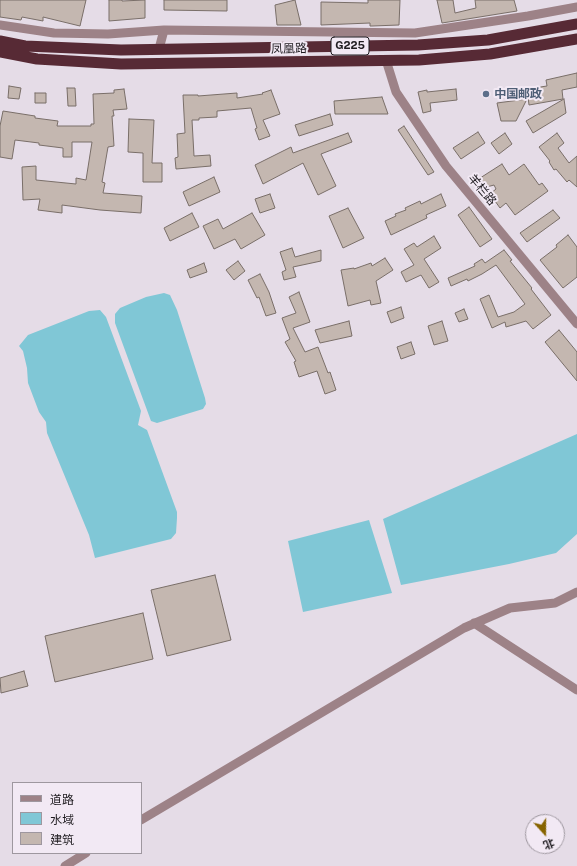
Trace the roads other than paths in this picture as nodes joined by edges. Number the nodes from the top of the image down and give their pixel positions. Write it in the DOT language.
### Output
graph roads {
  1 [pos="577,7"];
  2 [pos="577,24"];
  3 [pos="0,25"];
  4 [pos="164,30"];
  5 [pos="577,39"];
  6 [pos="0,41"];
  7 [pos="159,49"];
  8 [pos="0,52"];
  9 [pos="386,60"];
  10 [pos="577,324"];
  11 [pos="577,592"];
  12 [pos="474,623"];
  13 [pos="577,690"];
  14 [pos="142,819"];
  15 [pos="84,854"];
  16 [pos="64,866"];
  1 -- 4 [label="street"];
  2 -- 7 [label="highway, 凤凰路 / G225"];
  3 -- 4 [label="street"];
  4 -- 7 [label="street"];
  5 -- 9 [label="highway, 凤凰路 / G225"];
  6 -- 7 [label="highway, 凤凰路 / G225"];
  8 -- 9 [label="highway, 凤凰路 / G225"];
  9 -- 10 [label="street, 羊栏路"];
  11 -- 12 [label="street"];
  12 -- 13 [label="street"];
  12 -- 14 [label="street"];
  15 -- 16 [label="street"];
}
